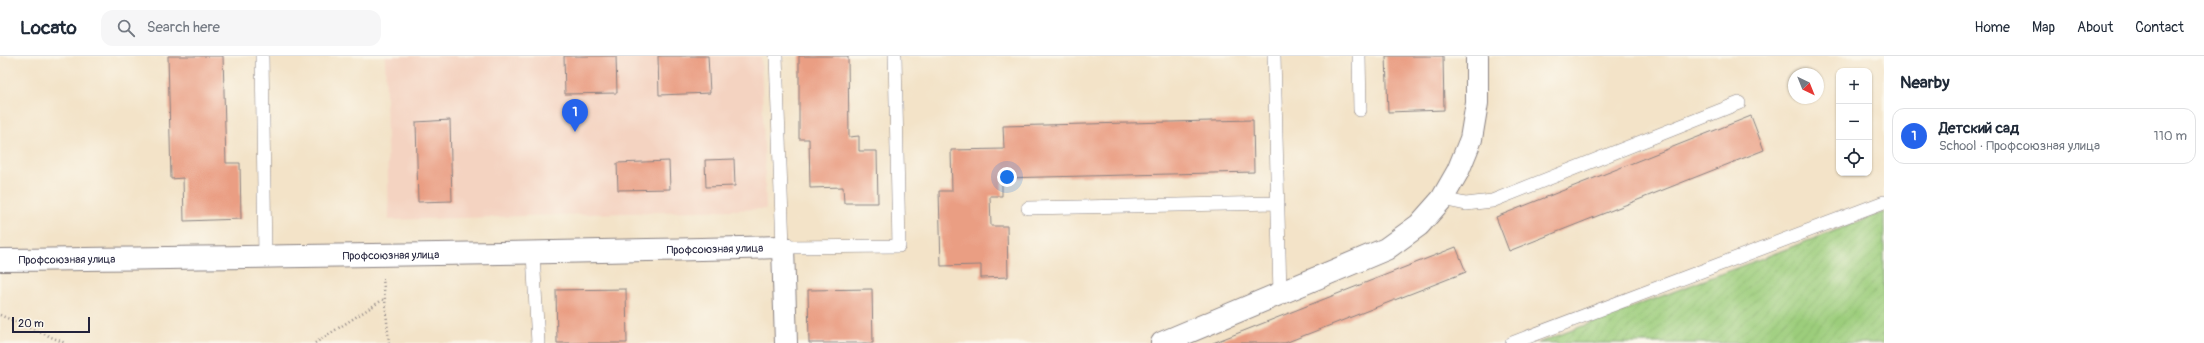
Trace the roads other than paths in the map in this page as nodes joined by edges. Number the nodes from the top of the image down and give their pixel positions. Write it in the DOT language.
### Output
graph roads {
  1 [pos="262,56"];
  2 [pos="776,56"];
  3 [pos="895,56"];
  4 [pos="1274,56"];
  5 [pos="1359,56"];
  6 [pos="1477,56"];
  7 [pos="1739,103"];
  8 [pos="1360,110"];
  9 [pos="1442,198"];
  10 [pos="1884,202"];
  11 [pos="1278,203"];
  12 [pos="1028,208"];
  13 [pos="783,247"];
  14 [pos="533,254"];
  15 [pos="265,257"];
  16 [pos="0,260"];
  17 [pos="1280,294"];
  18 [pos="538,343"];
  19 [pos="786,343"];
  20 [pos="1162,343"];
  21 [pos="1512,343"];
  1 -- 15 [label="lane"];
  2 -- 13 [label="lane"];
  3 -- 13 [label="lane"];
  4 -- 11 [label="lane"];
  5 -- 8 [label="lane"];
  6 -- 9 [label="street"];
  7 -- 9 [label="lane"];
  9 -- 17 [label="street"];
  10 -- 21 [label="lane"];
  11 -- 12 [label="lane"];
  11 -- 17 [label="lane"];
  13 -- 14 [label="street, Профсоюзная улица"];
  13 -- 19 [label="street"];
  14 -- 15 [label="street, Профсоюзная улица"];
  14 -- 18 [label="lane"];
  15 -- 16 [label="street, Профсоюзная улица"];
  17 -- 20 [label="street"];
}
